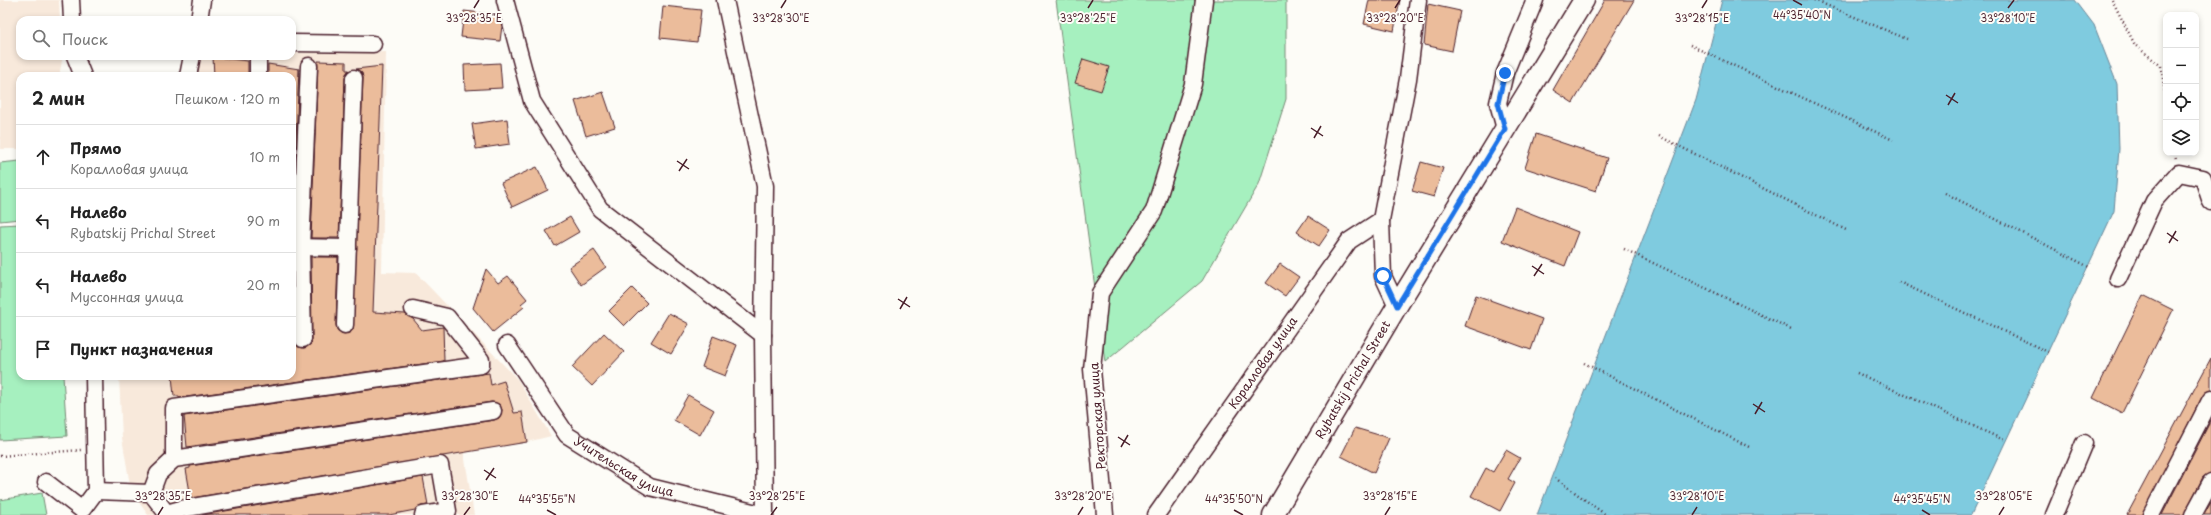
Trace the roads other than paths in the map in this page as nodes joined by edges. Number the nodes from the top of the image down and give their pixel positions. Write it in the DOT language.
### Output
graph roads {
  1 [pos="71,0"];
  2 [pos="202,0"];
  3 [pos="505,0"];
  4 [pos="725,0"];
  5 [pos="1204,0"];
  6 [pos="1418,0"];
  7 [pos="1535,0"];
  8 [pos="1584,0"];
  9 [pos="72,16"];
  10 [pos="199,16"];
  11 [pos="296,43"];
  12 [pos="373,44"];
  13 [pos="77,60"];
  14 [pos="191,60"];
  15 [pos="258,60"];
  16 [pos="309,66"];
  17 [pos="81,72"];
  18 [pos="189,72"];
  19 [pos="258,72"];
  20 [pos="354,78"];
  21 [pos="1505,129"];
  22 [pos="2211,202"];
  23 [pos="1381,220"];
  24 [pos="297,247"];
  25 [pos="348,248"];
  26 [pos="2118,279"];
  27 [pos="1397,306"];
  28 [pos="413,310"];
  29 [pos="345,324"];
  30 [pos="763,335"];
  31 [pos="303,339"];
  32 [pos="507,345"];
  33 [pos="94,380"];
  34 [pos="2211,399"];
  35 [pos="493,411"];
  36 [pos="2084,443"];
  37 [pos="174,459"];
  38 [pos="46,482"];
  39 [pos="2211,482"];
  40 [pos="96,491"];
  41 [pos="151,493"];
  42 [pos="168,514"];
  43 [pos="423,515"];
  44 [pos="765,515"];
  45 [pos="1105,515"];
  46 [pos="1156,515"];
  47 [pos="1273,515"];
  48 [pos="2054,515"];
  49 [pos="2151,515"];
  50 [pos="2193,515"];
  1 -- 9 [label="street"];
  2 -- 10 [label="street"];
  3 -- 30 [label="street"];
  4 -- 30 [label="street"];
  5 -- 45 [label="street, Ректорская улица"];
  6 -- 23 [label="street"];
  7 -- 21 [label="street"];
  8 -- 21 [label="main road, Rybatskij Prichal Street"];
  11 -- 12 [label="street"];
  13 -- 17 [label="street"];
  14 -- 18 [label="street"];
  15 -- 19 [label="street"];
  16 -- 24 [label="street"];
  20 -- 25 [label="street"];
  21 -- 27 [label="main road, Rybatskij Prichal Street"];
  22 -- 26 [label="street"];
  23 -- 27 [label="street"];
  23 -- 46 [label="street, Коралловая улица"];
  24 -- 25 [label="street"];
  24 -- 31 [label="street"];
  25 -- 29 [label="street"];
  27 -- 47 [label="main road, Rybatskij Prichal Street"];
  28 -- 37 [label="street"];
  30 -- 44 [label="street"];
  32 -- 44 [label="street, Учительская улица"];
  33 -- 40 [label="street"];
  34 -- 49 [label="street"];
  35 -- 37 [label="street"];
  36 -- 48 [label="street"];
  37 -- 41 [label="street"];
  38 -- 40 [label="street"];
  39 -- 50 [label="street"];
  40 -- 41 [label="street"];
  41 -- 42 [label="street"];
  42 -- 43 [label="street"];
}
